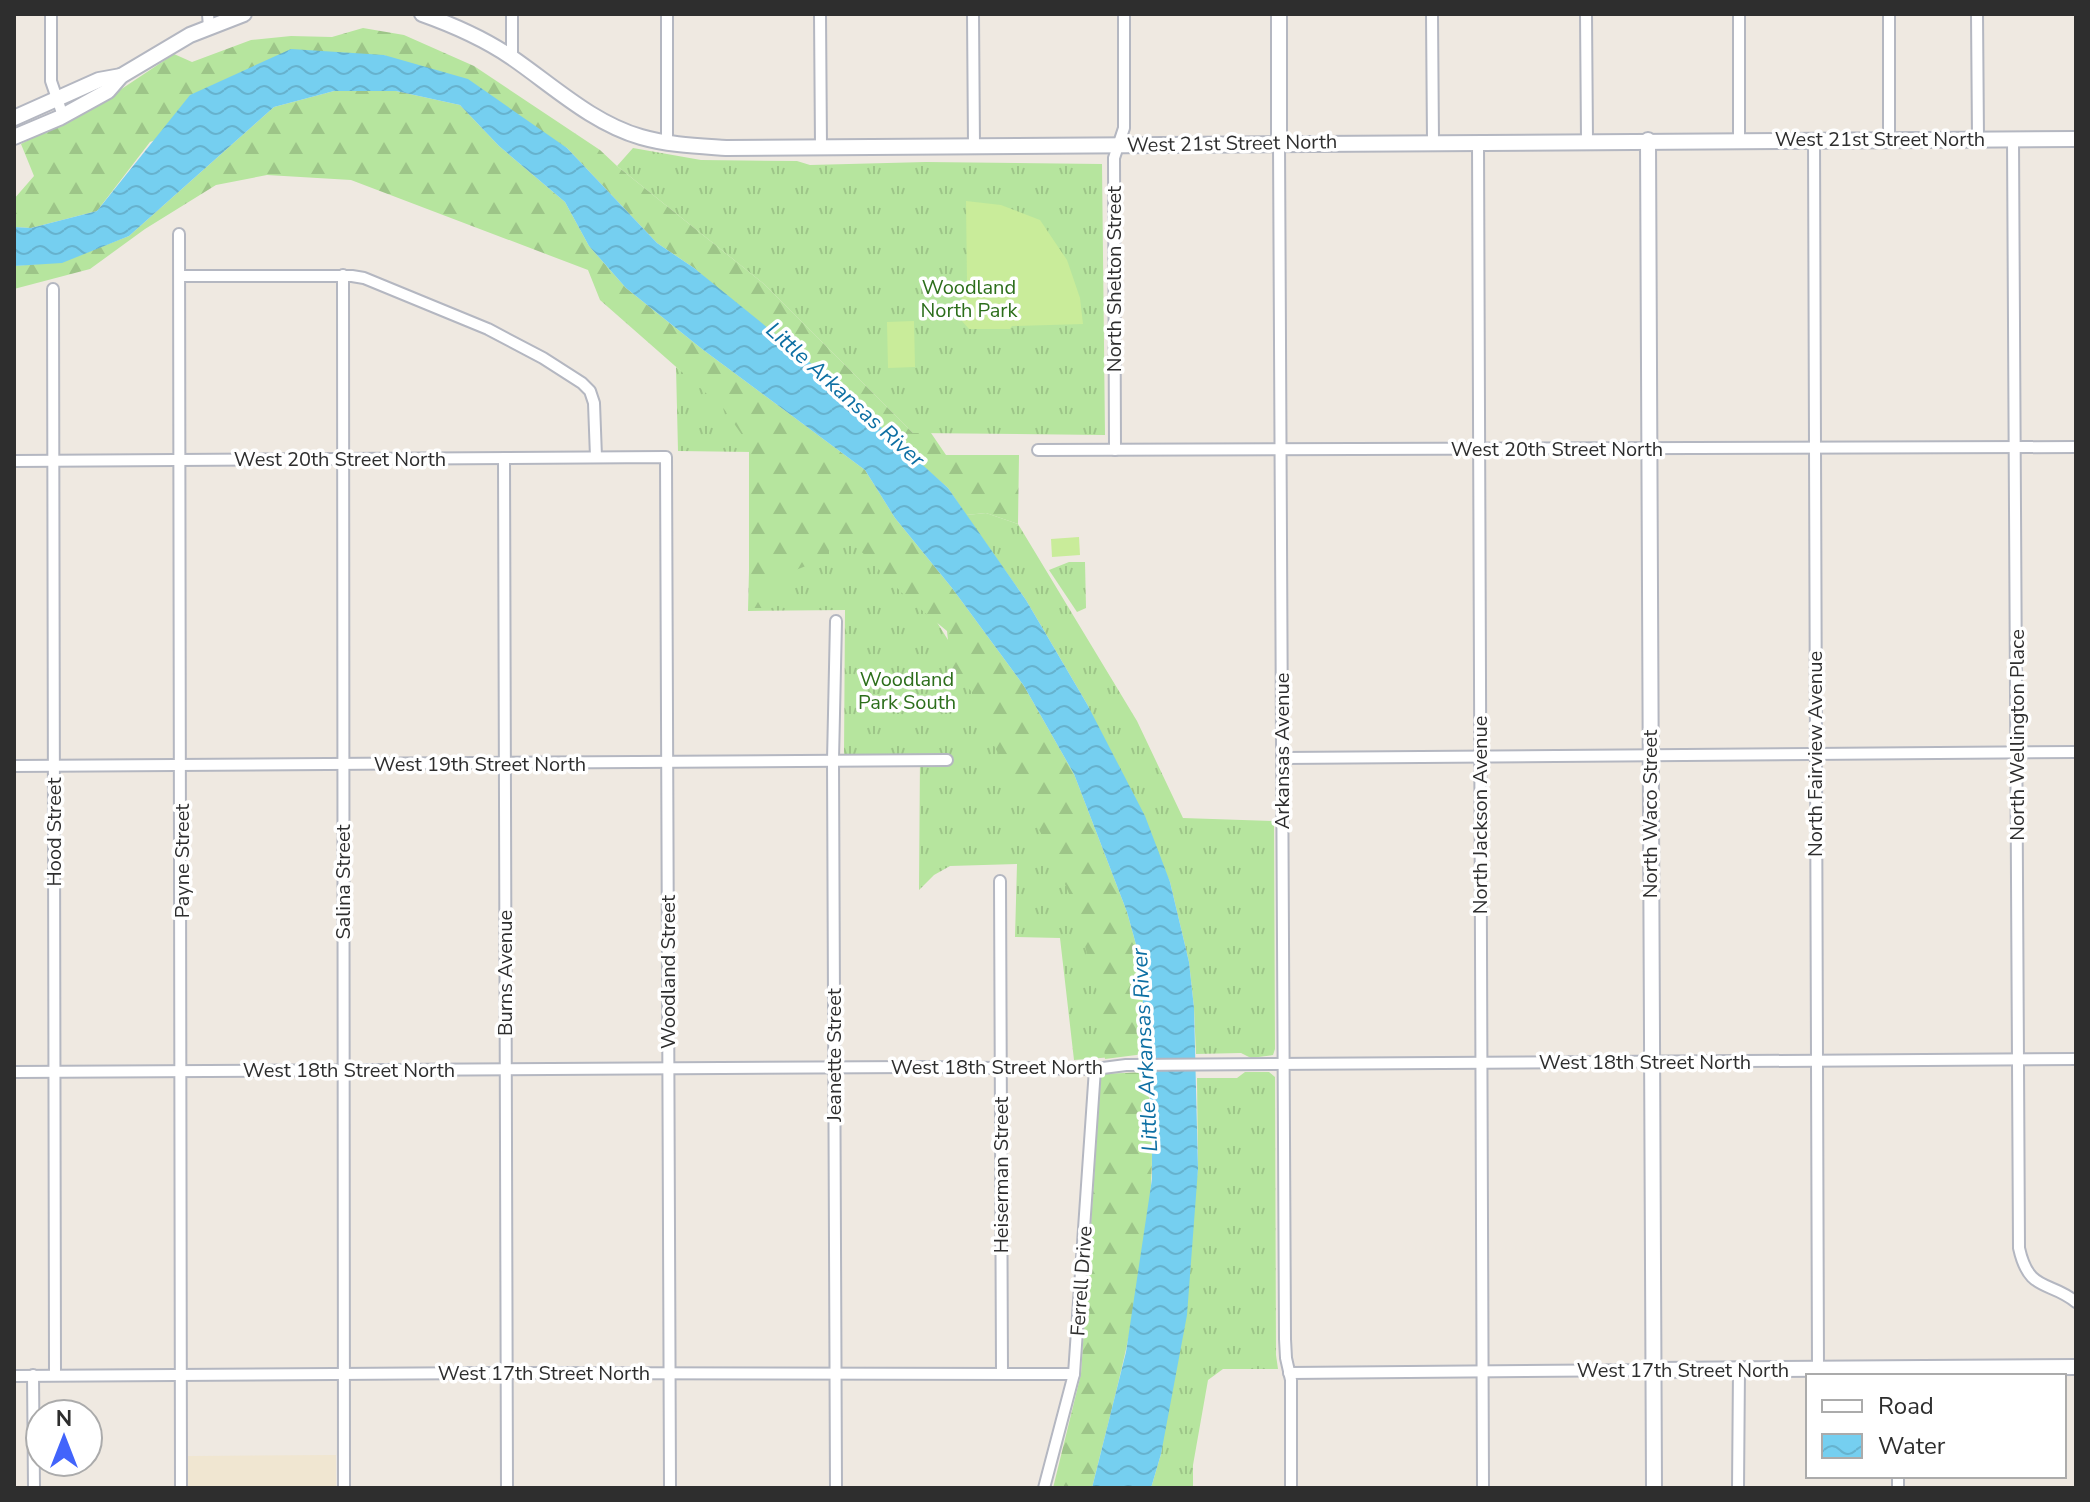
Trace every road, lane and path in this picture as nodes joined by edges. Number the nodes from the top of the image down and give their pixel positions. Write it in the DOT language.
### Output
graph roads {
  1 [pos="51,14"];
  2 [pos="244,14"];
  3 [pos="422,14"];
  4 [pos="512,14"];
  5 [pos="667,14"];
  6 [pos="820,14"];
  7 [pos="973,14"];
  8 [pos="1124,14"];
  9 [pos="1279,14"];
  10 [pos="1432,14"];
  11 [pos="1586,14"];
  12 [pos="1739,14"];
  13 [pos="1889,14"];
  14 [pos="1977,14"];
  15 [pos="209,21"];
  16 [pos="512,57"];
  17 [pos="121,76"];
  18 [pos="56,100"];
  19 [pos="63,116"];
  20 [pos="14,118"];
  21 [pos="14,137"];
  22 [pos="1814,139"];
  23 [pos="1889,139"];
  24 [pos="1978,139"];
  25 [pos="2013,139"];
  26 [pos="2076,139"];
  27 [pos="1648,140"];
  28 [pos="1739,140"];
  29 [pos="1587,141"];
  30 [pos="667,142"];
  31 [pos="1433,142"];
  32 [pos="1478,142"];
  33 [pos="1279,143"];
  34 [pos="1118,144"];
  35 [pos="974,146"];
  36 [pos="821,147"];
  37 [pos="179,234"];
  38 [pos="343,275"];
  39 [pos="180,276"];
  40 [pos="53,289"];
  41 [pos="2015,447"];
  42 [pos="2076,447"];
  43 [pos="1814,448"];
  44 [pos="1479,449"];
  45 [pos="1650,449"];
  46 [pos="1038,450"];
  47 [pos="1115,450"];
  48 [pos="1280,450"];
  49 [pos="596,457"];
  50 [pos="666,457"];
  51 [pos="504,458"];
  52 [pos="343,459"];
  53 [pos="53,460"];
  54 [pos="181,460"];
  55 [pos="14,461"];
  56 [pos="836,621"];
  57 [pos="2076,752"];
  58 [pos="2017,753"];
  59 [pos="1815,754"];
  60 [pos="1649,755"];
  61 [pos="1480,756"];
  62 [pos="1282,758"];
  63 [pos="833,760"];
  64 [pos="947,760"];
  65 [pos="668,762"];
  66 [pos="505,763"];
  67 [pos="182,765"];
  68 [pos="343,765"];
  69 [pos="14,766"];
  70 [pos="54,766"];
  71 [pos="1000,881"];
  72 [pos="2018,1059"];
  73 [pos="2076,1059"];
  74 [pos="1816,1061"];
  75 [pos="1651,1062"];
  76 [pos="1481,1064"];
  77 [pos="1283,1065"];
  78 [pos="1001,1067"];
  79 [pos="669,1068"];
  80 [pos="835,1068"];
  81 [pos="505,1069"];
  82 [pos="1095,1069"];
  83 [pos="344,1070"];
  84 [pos="182,1071"];
  85 [pos="14,1072"];
  86 [pos="54,1072"];
  87 [pos="2076,1302"];
  88 [pos="2076,1367"];
  89 [pos="1739,1369"];
  90 [pos="1818,1369"];
  91 [pos="1654,1370"];
  92 [pos="1482,1371"];
  93 [pos="1897,1372"];
  94 [pos="345,1373"];
  95 [pos="507,1373"];
  96 [pos="835,1373"];
  97 [pos="1002,1373"];
  98 [pos="1289,1373"];
  99 [pos="182,1374"];
  100 [pos="670,1374"];
  101 [pos="1074,1374"];
  102 [pos="33,1375"];
  103 [pos="55,1375"];
  104 [pos="14,1376"];
  105 [pos="34,1488"];
  106 [pos="181,1488"];
  107 [pos="344,1488"];
  108 [pos="507,1488"];
  109 [pos="670,1488"];
  110 [pos="836,1488"];
  111 [pos="1044,1488"];
  112 [pos="1291,1488"];
  113 [pos="1483,1488"];
  114 [pos="1654,1488"];
  115 [pos="1738,1488"];
  1 -- 18 [label="street"];
  2 -- 15 [label="main road"];
  3 -- 16 [label="main road, West 21st Street North"];
  4 -- 16 [label="street"];
  5 -- 30 [label="street"];
  6 -- 36 [label="street"];
  7 -- 35 [label="street"];
  8 -- 34 [label="street, North Shelton Street"];
  9 -- 33 [label="main road, Arkansas Avenue"];
  10 -- 31 [label="street"];
  11 -- 29 [label="street"];
  12 -- 28 [label="street"];
  13 -- 23 [label="street"];
  14 -- 24 [label="street"];
  15 -- 17 [label="main road"];
  16 -- 30 [label="main road, West 21st Street North"];
  17 -- 18 [label="main road"];
  17 -- 19 [label="main road"];
  18 -- 19 [label="street"];
  18 -- 20 [label="main road"];
  19 -- 21 [label="main road"];
  22 -- 23 [label="main road, West 21st Street North"];
  22 -- 28 [label="main road, West 21st Street North"];
  22 -- 43 [label="street, North Fairview Avenue"];
  23 -- 24 [label="main road, West 21st Street North"];
  24 -- 25 [label="main road, West 21st Street North"];
  25 -- 26 [label="main road, West 21st Street North"];
  25 -- 41 [label="street, North Wellington Place"];
  27 -- 28 [label="main road, West 21st Street North"];
  27 -- 29 [label="main road, West 21st Street North"];
  27 -- 45 [label="main road, North Waco Street"];
  29 -- 32 [label="main road, West 21st Street North"];
  30 -- 36 [label="main road, West 21st Street North"];
  31 -- 32 [label="main road, West 21st Street North"];
  31 -- 33 [label="main road, West 21st Street North"];
  32 -- 44 [label="street, North Jackson Avenue"];
  33 -- 34 [label="main road, West 21st Street North"];
  33 -- 48 [label="street, Arkansas Avenue"];
  34 -- 35 [label="main road, West 21st Street North"];
  34 -- 47 [label="street, North Shelton Street"];
  35 -- 36 [label="main road, West 21st Street North"];
  37 -- 39 [label="street, Payne Street"];
  38 -- 39 [label="street"];
  38 -- 49 [label="street"];
  38 -- 52 [label="street, Salina Street"];
  39 -- 54 [label="street, Payne Street"];
  40 -- 53 [label="street, Hood Street"];
  41 -- 42 [label="street, West 20th Street North"];
  41 -- 43 [label="street, West 20th Street North"];
  41 -- 58 [label="street, North Wellington Place"];
  43 -- 45 [label="street, West 20th Street North"];
  43 -- 59 [label="street, North Fairview Avenue"];
  44 -- 45 [label="street, West 20th Street North"];
  44 -- 48 [label="street, West 20th Street North"];
  44 -- 61 [label="street, North Jackson Avenue"];
  45 -- 60 [label="main road, North Waco Street"];
  46 -- 47 [label="street, West 20th Street North"];
  47 -- 48 [label="street, West 20th Street North"];
  48 -- 62 [label="street, Arkansas Avenue"];
  49 -- 50 [label="street, West 20th Street North"];
  49 -- 51 [label="street, West 20th Street North"];
  50 -- 65 [label="street, Woodland Street"];
  51 -- 52 [label="street, West 20th Street North"];
  51 -- 66 [label="street, Burns Avenue"];
  52 -- 54 [label="street, West 20th Street North"];
  52 -- 68 [label="street, Salina Street"];
  53 -- 54 [label="street, West 20th Street North"];
  53 -- 55 [label="street, West 20th Street North"];
  53 -- 70 [label="street, Hood Street"];
  54 -- 67 [label="street, Payne Street"];
  56 -- 63 [label="street, Jeanette Street"];
  57 -- 58 [label="street"];
  58 -- 59 [label="street"];
  58 -- 72 [label="street, North Wellington Place"];
  59 -- 60 [label="street"];
  59 -- 74 [label="street, North Fairview Avenue"];
  60 -- 61 [label="street"];
  60 -- 75 [label="main road, North Waco Street"];
  61 -- 62 [label="street"];
  61 -- 76 [label="street, North Jackson Avenue"];
  62 -- 77 [label="street, Arkansas Avenue"];
  63 -- 64 [label="street, West 19th Street North"];
  63 -- 65 [label="street, West 19th Street North"];
  63 -- 80 [label="street, Jeanette Street"];
  65 -- 66 [label="street, West 19th Street North"];
  65 -- 79 [label="street, Woodland Street"];
  66 -- 68 [label="street, West 19th Street North"];
  66 -- 81 [label="street, Burns Avenue"];
  67 -- 68 [label="street, West 19th Street North"];
  67 -- 70 [label="street, West 19th Street North"];
  67 -- 84 [label="street, Payne Street"];
  68 -- 83 [label="street, Salina Street"];
  69 -- 70 [label="street, West 19th Street North"];
  70 -- 86 [label="street, Hood Street"];
  71 -- 78 [label="street, Heiserman Street"];
  72 -- 73 [label="street, West 18th Street North"];
  72 -- 74 [label="street, West 18th Street North"];
  72 -- 87 [label="street, North Wellington Place"];
  74 -- 75 [label="street, West 18th Street North"];
  74 -- 90 [label="street, North Fairview Avenue"];
  75 -- 76 [label="street, West 18th Street North"];
  75 -- 91 [label="main road, North Waco Street"];
  76 -- 77 [label="street, West 18th Street North"];
  76 -- 92 [label="street, North Jackson Avenue"];
  77 -- 82 [label="street, West 18th Street North"];
  77 -- 98 [label="street, Arkansas Avenue"];
  78 -- 80 [label="street, West 18th Street North"];
  78 -- 82 [label="street, West 18th Street North"];
  78 -- 97 [label="street, Heiserman Street"];
  79 -- 80 [label="street, West 18th Street North"];
  79 -- 81 [label="street, West 18th Street North"];
  79 -- 100 [label="street, Woodland Street"];
  80 -- 96 [label="street, Jeanette Street"];
  81 -- 83 [label="street, West 18th Street North"];
  81 -- 95 [label="street, Burns Avenue"];
  82 -- 101 [label="street, Ferrell Drive"];
  83 -- 84 [label="street, West 18th Street North"];
  83 -- 94 [label="street, Salina Street"];
  84 -- 86 [label="street, West 18th Street North"];
  84 -- 99 [label="street, Payne Street"];
  85 -- 86 [label="street, West 18th Street North"];
  86 -- 103 [label="street, Hood Street"];
  88 -- 93 [label="main road, West 17th Street North"];
  89 -- 90 [label="main road, West 17th Street North"];
  89 -- 91 [label="main road, West 17th Street North"];
  89 -- 115 [label="street"];
  90 -- 93 [label="main road, West 17th Street North"];
  91 -- 92 [label="street, West 17th Street North"];
  91 -- 114 [label="main road, North Waco Street"];
  92 -- 98 [label="street, West 17th Street North"];
  92 -- 113 [label="street, North Jackson Avenue"];
  94 -- 95 [label="street, West 17th Street North"];
  94 -- 99 [label="street, West 17th Street North"];
  94 -- 107 [label="street, Salina Street"];
  95 -- 100 [label="street, West 17th Street North"];
  95 -- 108 [label="street, Burns Avenue"];
  96 -- 97 [label="street, West 17th Street North"];
  96 -- 100 [label="street, West 17th Street North"];
  96 -- 110 [label="street, Jeanette Street"];
  97 -- 101 [label="street, West 17th Street North"];
  98 -- 112 [label="street, Arkansas Avenue"];
  99 -- 103 [label="street, West 17th Street North"];
  99 -- 106 [label="street, Payne Street"];
  100 -- 109 [label="street, Woodland Street"];
  101 -- 111 [label="street, Ferrell Drive"];
  102 -- 103 [label="street, West 17th Street North"];
  102 -- 104 [label="street, West 17th Street North"];
  102 -- 105 [label="street"];
}
